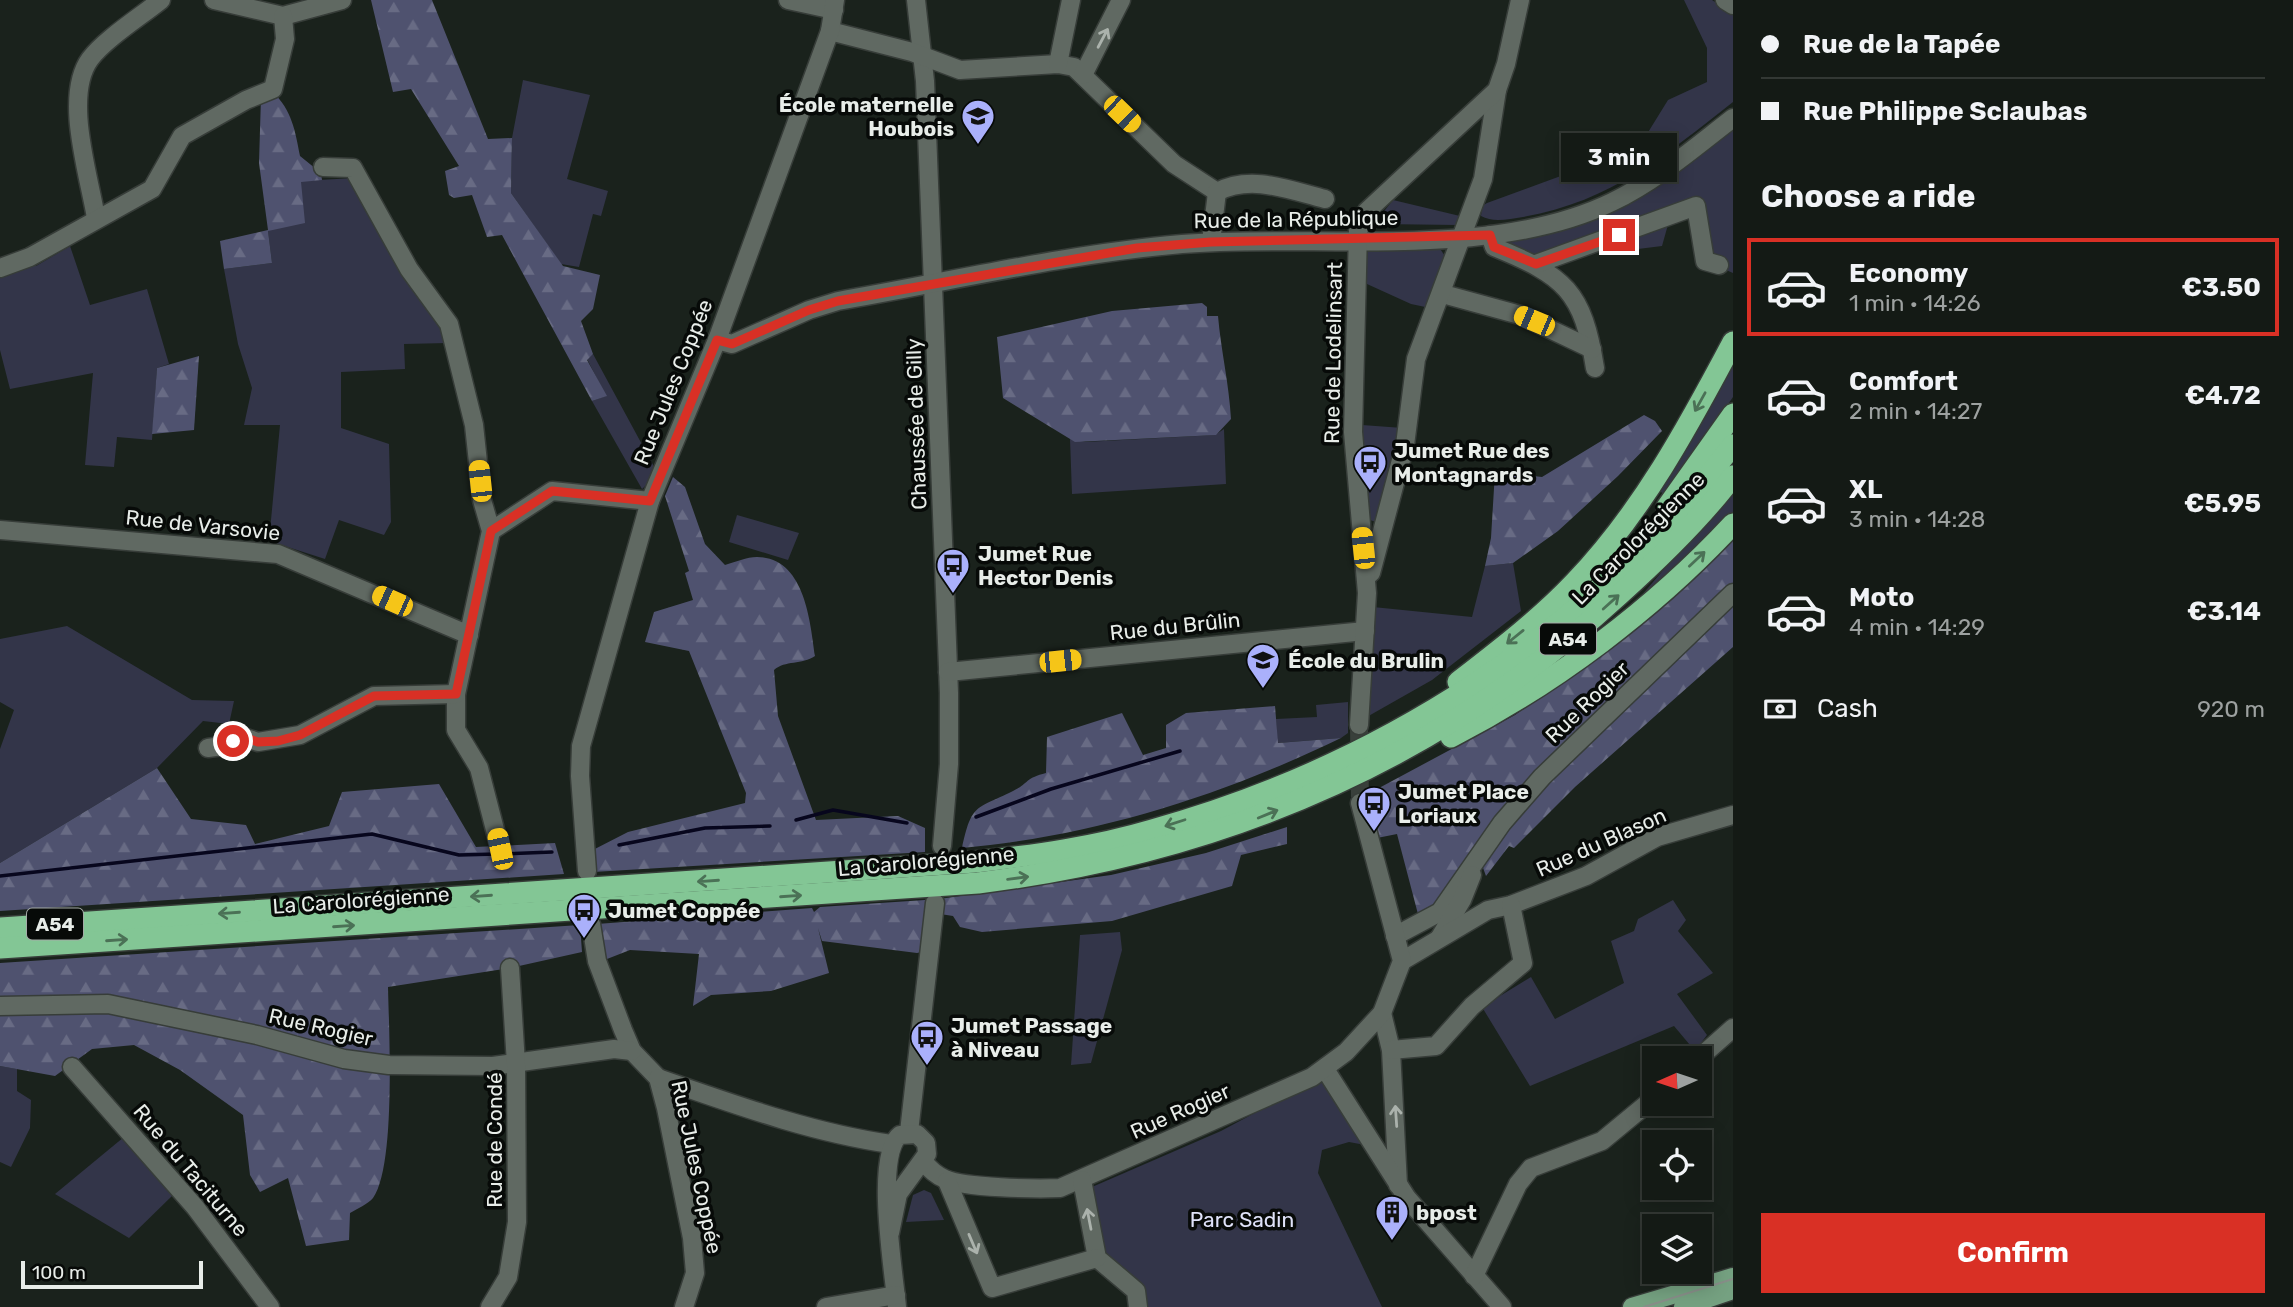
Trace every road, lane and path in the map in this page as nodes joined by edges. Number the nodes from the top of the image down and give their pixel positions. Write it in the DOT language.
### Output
graph roads {
  1 [pos="161,0"];
  2 [pos="214,0"];
  3 [pos="342,0"];
  4 [pos="788,0"];
  5 [pos="916,0"];
  6 [pos="1071,0"];
  7 [pos="1121,0"];
  8 [pos="1520,0"];
  9 [pos="1725,0"];
  10 [pos="834,5"];
  11 [pos="1733,5"];
  12 [pos="283,16"];
  13 [pos="830,31"];
  14 [pos="923,56"];
  15 [pos="1058,64"];
  16 [pos="1083,75"];
  17 [pos="1497,90"];
  18 [pos="1733,118"];
  19 [pos="323,167"];
  20 [pos="1217,192"];
  21 [pos="1325,199"];
  22 [pos="96,218"];
  23 [pos="1490,235"];
  24 [pos="1463,237"];
  25 [pos="1357,240"];
  26 [pos="1211,242"];
  27 [pos="1536,264"];
  28 [pos="1719,265"];
  29 [pos="0,268"];
  30 [pos="934,284"];
  31 [pos="1443,294"];
  32 [pos="717,340"];
  33 [pos="1733,342"];
  34 [pos="1592,349"];
  35 [pos="1595,368"];
  36 [pos="1733,414"];
  37 [pos="1733,445"];
  38 [pos="1733,476"];
  39 [pos="650,501"];
  40 [pos="1733,524"];
  41 [pos="0,530"];
  42 [pos="491,531"];
  43 [pos="1652,537"];
  44 [pos="1367,593"];
  45 [pos="1733,593"];
  46 [pos="1365,631"];
  47 [pos="469,635"];
  48 [pos="948,672"];
  49 [pos="456,694"];
  50 [pos="1359,725"];
  51 [pos="1387,737"];
  52 [pos="208,747"];
  53 [pos="1375,767"];
  54 [pos="1360,803"];
  55 [pos="1733,816"];
  56 [pos="942,846"];
  57 [pos="500,849"];
  58 [pos="587,871"];
  59 [pos="1455,900"];
  60 [pos="935,903"];
  61 [pos="1511,905"];
  62 [pos="1488,910"];
  63 [pos="591,924"];
  64 [pos="0,928"];
  65 [pos="1395,936"];
  66 [pos="1440,937"];
  67 [pos="0,948"];
  68 [pos="1402,961"];
  69 [pos="510,968"];
  70 [pos="0,1006"];
  71 [pos="1382,1013"];
  72 [pos="1733,1028"];
  73 [pos="1712,1047"];
  74 [pos="1391,1050"];
  75 [pos="632,1051"];
  76 [pos="516,1064"];
  77 [pos="72,1067"];
  78 [pos="1325,1069"];
  79 [pos="658,1078"];
  80 [pos="1642,1108"];
  81 [pos="909,1132"];
  82 [pos="891,1151"];
  83 [pos="921,1165"];
  84 [pos="1082,1180"];
  85 [pos="947,1181"];
  86 [pos="1398,1185"];
  87 [pos="890,1233"];
  88 [pos="1097,1258"];
  89 [pos="1474,1276"];
  90 [pos="1733,1277"];
  91 [pos="1733,1290"];
  92 [pos="897,1301"];
  93 [pos="270,1307"];
  94 [pos="489,1307"];
  95 [pos="684,1307"];
  96 [pos="826,1307"];
  97 [pos="1138,1307"];
  98 [pos="1502,1307"];
  99 [pos="1632,1307"];
  100 [pos="1684,1307"];
  1 -- 22 [label="street"];
  2 -- 12 [label="street"];
  3 -- 12 [label="street"];
  4 -- 10 [label="street"];
  5 -- 14 [label="street, Chaussée de Gilly"];
  6 -- 15 [label="street"];
  16 -- 7 [label="street, one-way"];
  8 -- 17 [label="street, Rue de Lodelinsart"];
  9 -- 11 [label="street"];
  10 -- 13 [label="street, Rue Jules Coppée"];
  12 -- 22 [label="street"];
  13 -- 14 [label="street"];
  13 -- 32 [label="street, Rue Jules Coppée"];
  14 -- 15 [label="street"];
  14 -- 30 [label="street, Chaussée de Gilly"];
  15 -- 16 [label="street"];
  16 -- 20 [label="street"];
  17 -- 24 [label="street"];
  17 -- 25 [label="street, Rue de Lodelinsart"];
  18 -- 23 [label="street, Rue de la République"];
  19 -- 42 [label="street"];
  20 -- 21 [label="street"];
  20 -- 26 [label="street"];
  22 -- 29 [label="street"];
  23 -- 24 [label="street, Rue de la République"];
  23 -- 27 [label="street"];
  24 -- 25 [label="street, Rue de la République"];
  24 -- 31 [label="street"];
  25 -- 26 [label="street, Rue de la République"];
  25 -- 44 [label="street, Rue de Lodelinsart"];
  26 -- 30 [label="street, Rue de la République"];
  27 -- 28 [label="street"];
  27 -- 34 [label="street"];
  30 -- 32 [label="street, Rue de la République"];
  30 -- 48 [label="street, Chaussée de Gilly"];
  31 -- 34 [label="street"];
  31 -- 44 [label="street"];
  32 -- 39 [label="street, Rue Jules Coppée"];
  33 -- 51 [label="highway, one-way"];
  34 -- 35 [label="street"];
  36 -- 43 [label="highway, La Carolorégienne / A54"];
  37 -- 43 [label="highway, La Carolorégienne / A54"];
  53 -- 38 [label="highway, La Carolorégienne / A54, one-way"];
  39 -- 42 [label="street"];
  39 -- 58 [label="street, Rue Jules Coppée"];
  53 -- 40 [label="highway, one-way"];
  41 -- 47 [label="street, Rue de Varsovie"];
  42 -- 47 [label="street"];
  43 -- 51 [label="highway, La Carolorégienne / A54"];
  44 -- 46 [label="street, Rue de Lodelinsart"];
  45 -- 59 [label="street, Rue Rogier"];
  46 -- 48 [label="street, Rue du Brûlin"];
  46 -- 50 [label="street, Rue de Lodelinsart"];
  47 -- 49 [label="street"];
  48 -- 56 [label="street, Chaussée de Gilly"];
  49 -- 52 [label="street"];
  49 -- 57 [label="street"];
  51 -- 64 [label="highway, La Carolorégienne / A54, one-way"];
  67 -- 53 [label="highway, La Carolorégienne / A54, one-way"];
  54 -- 65 [label="street"];
  55 -- 61 [label="street, Rue du Blason"];
  59 -- 62 [label="street"];
  59 -- 65 [label="street"];
  59 -- 66 [label="street"];
  60 -- 81 [label="street"];
  61 -- 62 [label="street, Rue du Blason"];
  61 -- 74 [label="street"];
  62 -- 66 [label="street, Rue du Blason"];
  63 -- 75 [label="street, Rue Jules Coppée"];
  65 -- 68 [label="street"];
  66 -- 68 [label="street, Rue du Blason"];
  68 -- 71 [label="street, Rue Rogier"];
  69 -- 76 [label="street, Rue de Condé"];
  70 -- 76 [label="street, Rue Rogier"];
  71 -- 74 [label="street"];
  71 -- 78 [label="street, Rue Rogier"];
  72 -- 73 [label="street"];
  86 -- 74 [label="street, one-way"];
  75 -- 76 [label="street, Rue Rogier"];
  75 -- 79 [label="street, Rue Jules Coppée"];
  76 -- 94 [label="street, Rue de Condé"];
  77 -- 93 [label="street, Rue du Taciturne"];
  78 -- 84 [label="street, Rue Rogier"];
  78 -- 86 [label="street"];
  79 -- 82 [label="street"];
  79 -- 95 [label="street, Rue Jules Coppée"];
  80 -- 89 [label="street"];
  81 -- 82 [label="street"];
  81 -- 83 [label="street"];
  82 -- 83 [label="street"];
  82 -- 87 [label="street"];
  83 -- 85 [label="street"];
  83 -- 87 [label="street"];
  84 -- 85 [label="street, Rue Rogier"];
  88 -- 84 [label="street, one-way"];
  85 -- 88 [label="street, one-way"];
  86 -- 89 [label="street"];
  87 -- 92 [label="street"];
  88 -- 97 [label="street"];
  89 -- 98 [label="street"];
  90 -- 99 [label="main road"];
  91 -- 100 [label="main road"];
  92 -- 96 [label="street"];
}
